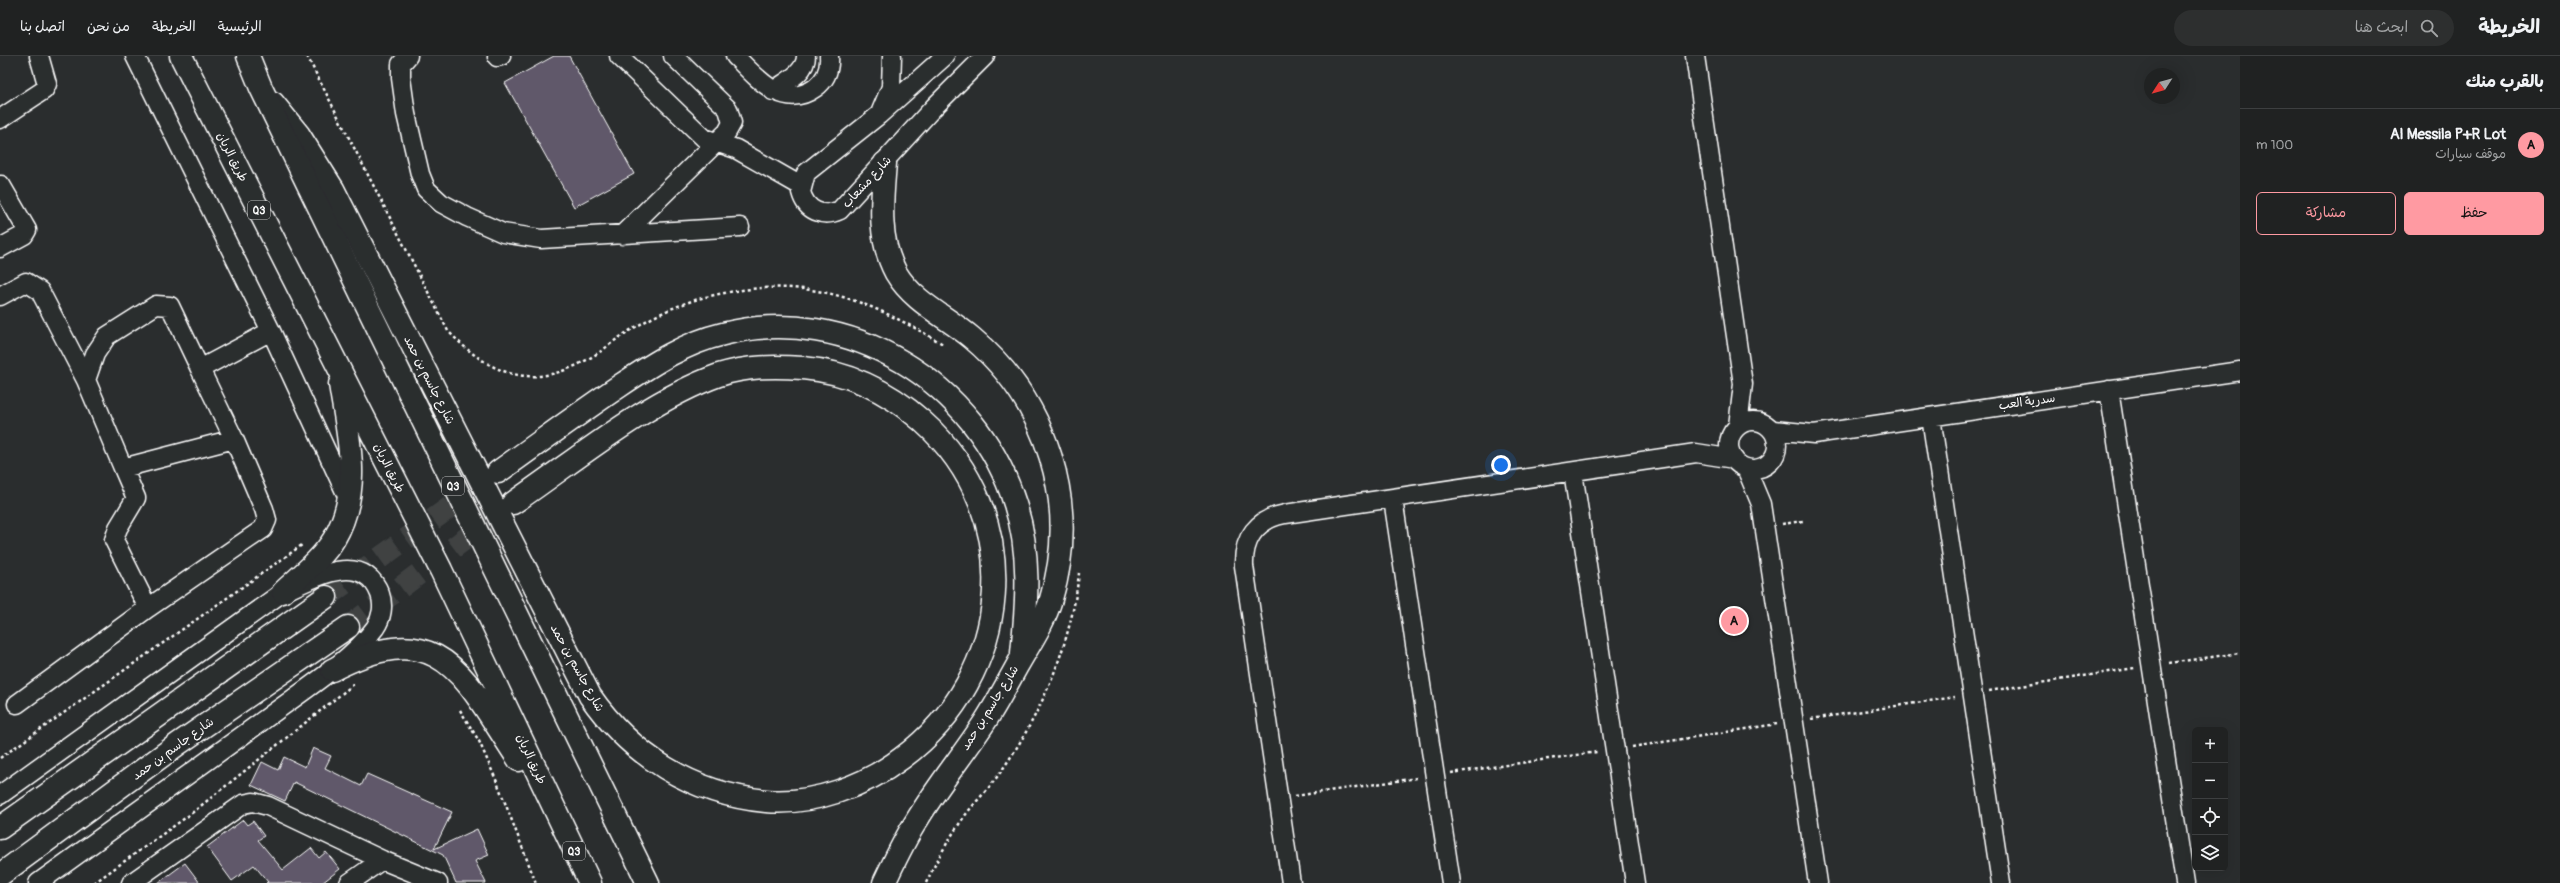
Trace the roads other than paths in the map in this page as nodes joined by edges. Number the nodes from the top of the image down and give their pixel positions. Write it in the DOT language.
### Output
graph roads {
  1 [pos="39,56"];
  2 [pos="135,56"];
  3 [pos="181,56"];
  4 [pos="248,56"];
  5 [pos="408,56"];
  6 [pos="619,56"];
  7 [pos="673,56"];
  8 [pos="735,56"];
  9 [pos="806,56"];
  10 [pos="829,56"];
  11 [pos="892,56"];
  12 [pos="945,56"];
  13 [pos="985,56"];
  14 [pos="1695,56"];
  15 [pos="261,88"];
  16 [pos="774,91"];
  17 [pos="879,115"];
  18 [pos="0,119"];
  19 [pos="714,143"];
  20 [pos="885,162"];
  21 [pos="0,184"];
  22 [pos="801,186"];
  23 [pos="740,227"];
  24 [pos="622,235"];
  25 [pos="0,248"];
  26 [pos="0,296"];
  27 [pos="271,331"];
  28 [pos="336,363"];
  29 [pos="200,369"];
  30 [pos="2240,371"];
  31 [pos="86,380"];
  32 [pos="1743,384"];
  33 [pos="2109,390"];
  34 [pos="1931,416"];
  35 [pos="1767,426"];
  36 [pos="1735,429"];
  37 [pos="1814,434"];
  38 [pos="234,439"];
  39 [pos="1696,453"];
  40 [pos="1773,459"];
  41 [pos="1740,464"];
  42 [pos="123,468"];
  43 [pos="498,472"];
  44 [pos="1573,472"];
  45 [pos="1393,499"];
  46 [pos="350,500"];
  47 [pos="513,503"];
  48 [pos="1761,504"];
  49 [pos="283,592"];
  50 [pos="326,597"];
  51 [pos="148,608"];
  52 [pos="348,627"];
  53 [pos="1022,658"];
  54 [pos="332,670"];
  55 [pos="18,704"];
  56 [pos="0,795"];
  57 [pos="559,818"];
  58 [pos="0,828"];
  59 [pos="382,860"];
  60 [pos="0,875"];
  61 [pos="38,883"];
  62 [pos="131,883"];
  63 [pos="349,883"];
  64 [pos="438,883"];
  65 [pos="590,883"];
  66 [pos="648,883"];
  67 [pos="884,883"];
  68 [pos="1291,883"];
  69 [pos="1451,883"];
  70 [pos="1635,883"];
  71 [pos="1818,883"];
  72 [pos="2001,883"];
  73 [pos="2185,883"];
  1 -- 18 [label="street"];
  2 -- 27 [label="street"];
  3 -- 28 [label="main road, طريق الريان / Q3"];
  4 -- 15 [label="main road, Q3"];
  5 -- 24 [label="street"];
  6 -- 19 [label="street"];
  7 -- 19 [label="street"];
  8 -- 16 [label="street"];
  9 -- 16 [label="street"];
  10 -- 16 [label="street"];
  11 -- 17 [label="street"];
  12 -- 17 [label="street"];
  13 -- 20 [label="street, شارع مشعاب"];
  14 -- 32 [label="street"];
  15 -- 47 [label="main road, شارع جاسم بن حمد"];
  15 -- 66 [label="main road, Q3"];
  17 -- 22 [label="street"];
  19 -- 22 [label="street"];
  19 -- 24 [label="street"];
  20 -- 22 [label="street, شارع مشعاب"];
  20 -- 53 [label="main road"];
  21 -- 25 [label="street"];
  23 -- 24 [label="street"];
  26 -- 31 [label="street"];
  27 -- 29 [label="street"];
  27 -- 46 [label="street"];
  28 -- 46 [label="main road"];
  28 -- 57 [label="main road, طريق الريان / Q3"];
  29 -- 31 [label="street"];
  29 -- 38 [label="street"];
  30 -- 33 [label="street, سدرية العب"];
  31 -- 42 [label="street"];
  32 -- 35 [label="street"];
  32 -- 36 [label="street"];
  33 -- 34 [label="street, سدرية العب"];
  33 -- 73 [label="street"];
  34 -- 37 [label="street, سدرية العب"];
  34 -- 72 [label="street"];
  35 -- 36 [label="street"];
  35 -- 37 [label="street, سدرية العب"];
  35 -- 40 [label="street"];
  36 -- 39 [label="street"];
  36 -- 41 [label="street"];
  37 -- 40 [label="street, سدرية العب"];
  38 -- 42 [label="street"];
  38 -- 51 [label="street"];
  39 -- 41 [label="street"];
  39 -- 44 [label="street"];
  40 -- 41 [label="street"];
  40 -- 48 [label="street"];
  41 -- 48 [label="street"];
  42 -- 51 [label="street"];
  43 -- 53 [label="main road, شارع جاسم بن حمد"];
  44 -- 45 [label="street"];
  44 -- 70 [label="street"];
  45 -- 68 [label="street"];
  45 -- 69 [label="street"];
  46 -- 49 [label="main road"];
  48 -- 71 [label="street"];
  49 -- 54 [label="street"];
  49 -- 56 [label="street"];
  50 -- 58 [label="main road"];
  51 -- 55 [label="street"];
  52 -- 60 [label="main road, شارع جاسم بن حمد"];
  53 -- 67 [label="main road, شارع جاسم بن حمد"];
  54 -- 57 [label="main road"];
  54 -- 61 [label="street"];
  57 -- 65 [label="main road, طريق الريان / Q3"];
  59 -- 62 [label="street"];
  59 -- 63 [label="street"];
  59 -- 64 [label="street"];
}
